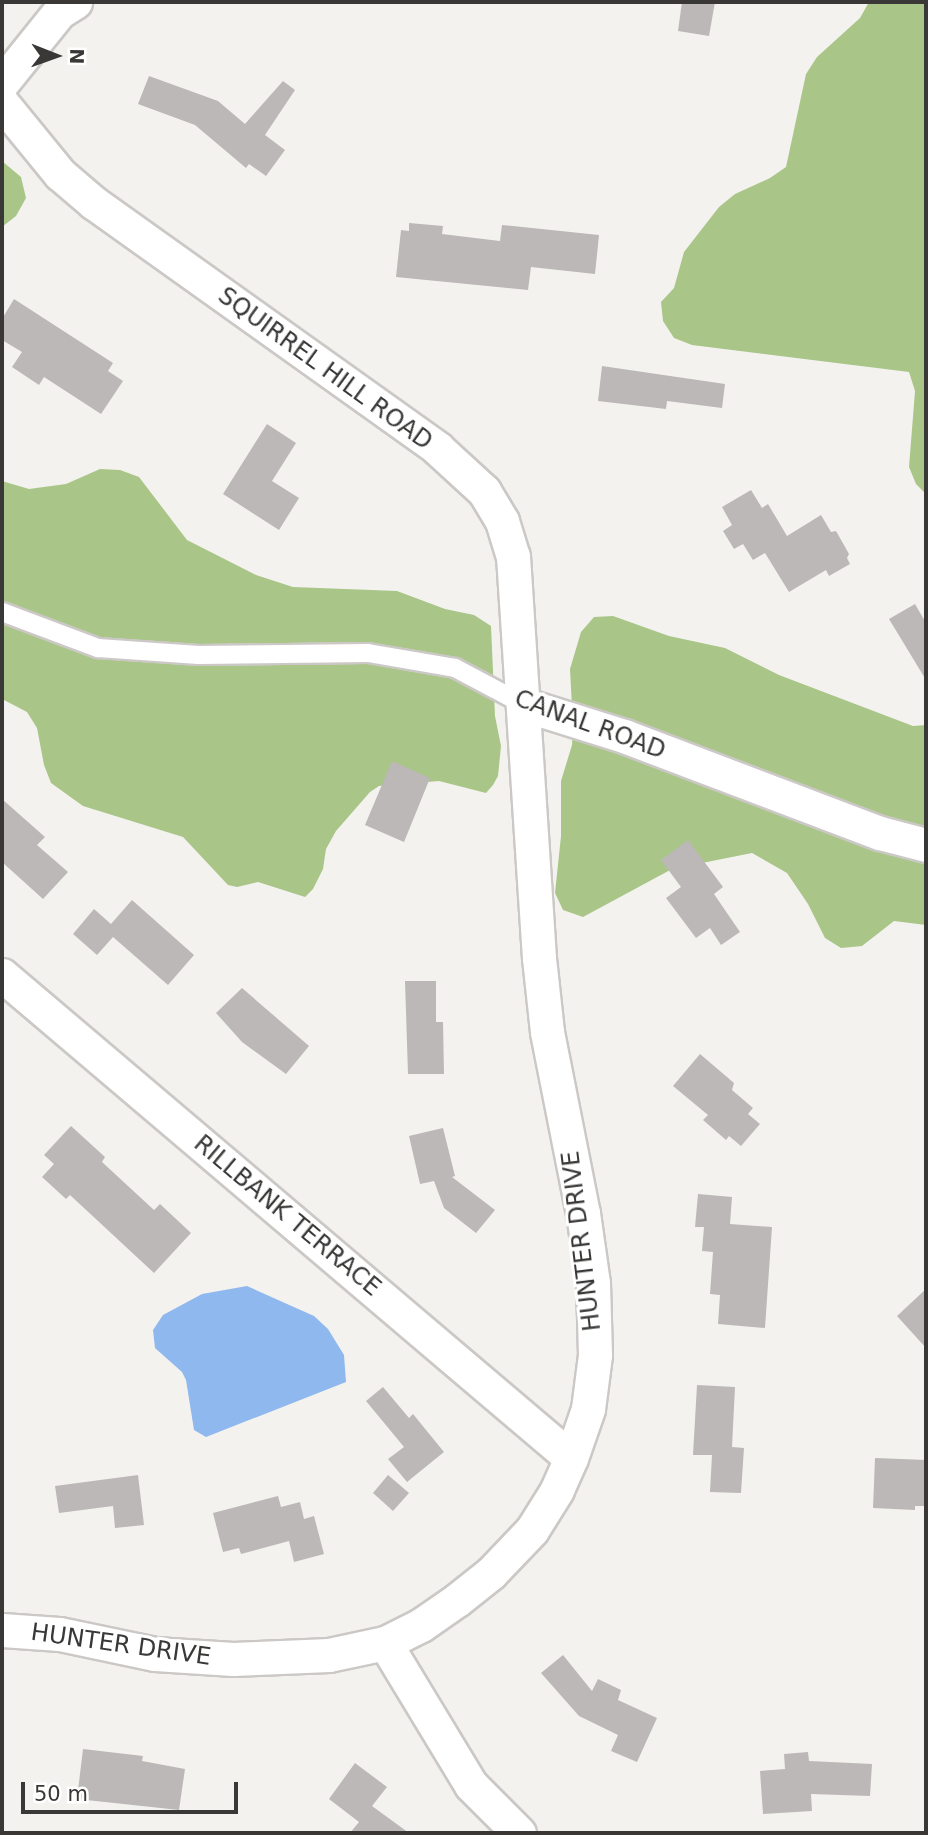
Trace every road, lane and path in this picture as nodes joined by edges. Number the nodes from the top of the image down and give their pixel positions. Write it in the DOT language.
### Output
graph roads {
  1 [pos="75,2"];
  2 [pos="2,83"];
  3 [pos="2,103"];
  4 [pos="2,612"];
  5 [pos="525,705"];
  6 [pos="926,845"];
  7 [pos="2,975"];
  8 [pos="571,1458"];
  9 [pos="2,1630"];
  10 [pos="385,1643"];
  11 [pos="519,1833"];
  1 -- 2 [label="street"];
  3 -- 5 [label="street, SQUIRREL HILL ROAD"];
  4 -- 5 [label="lane, CANAL ROAD"];
  5 -- 6 [label="street, CANAL ROAD"];
  5 -- 8 [label="street, HUNTER DRIVE"];
  7 -- 8 [label="street, RILLBANK TERRACE"];
  8 -- 10 [label="street, HUNTER DRIVE"];
  9 -- 10 [label="street, HUNTER DRIVE"];
  10 -- 11 [label="street"];
}
